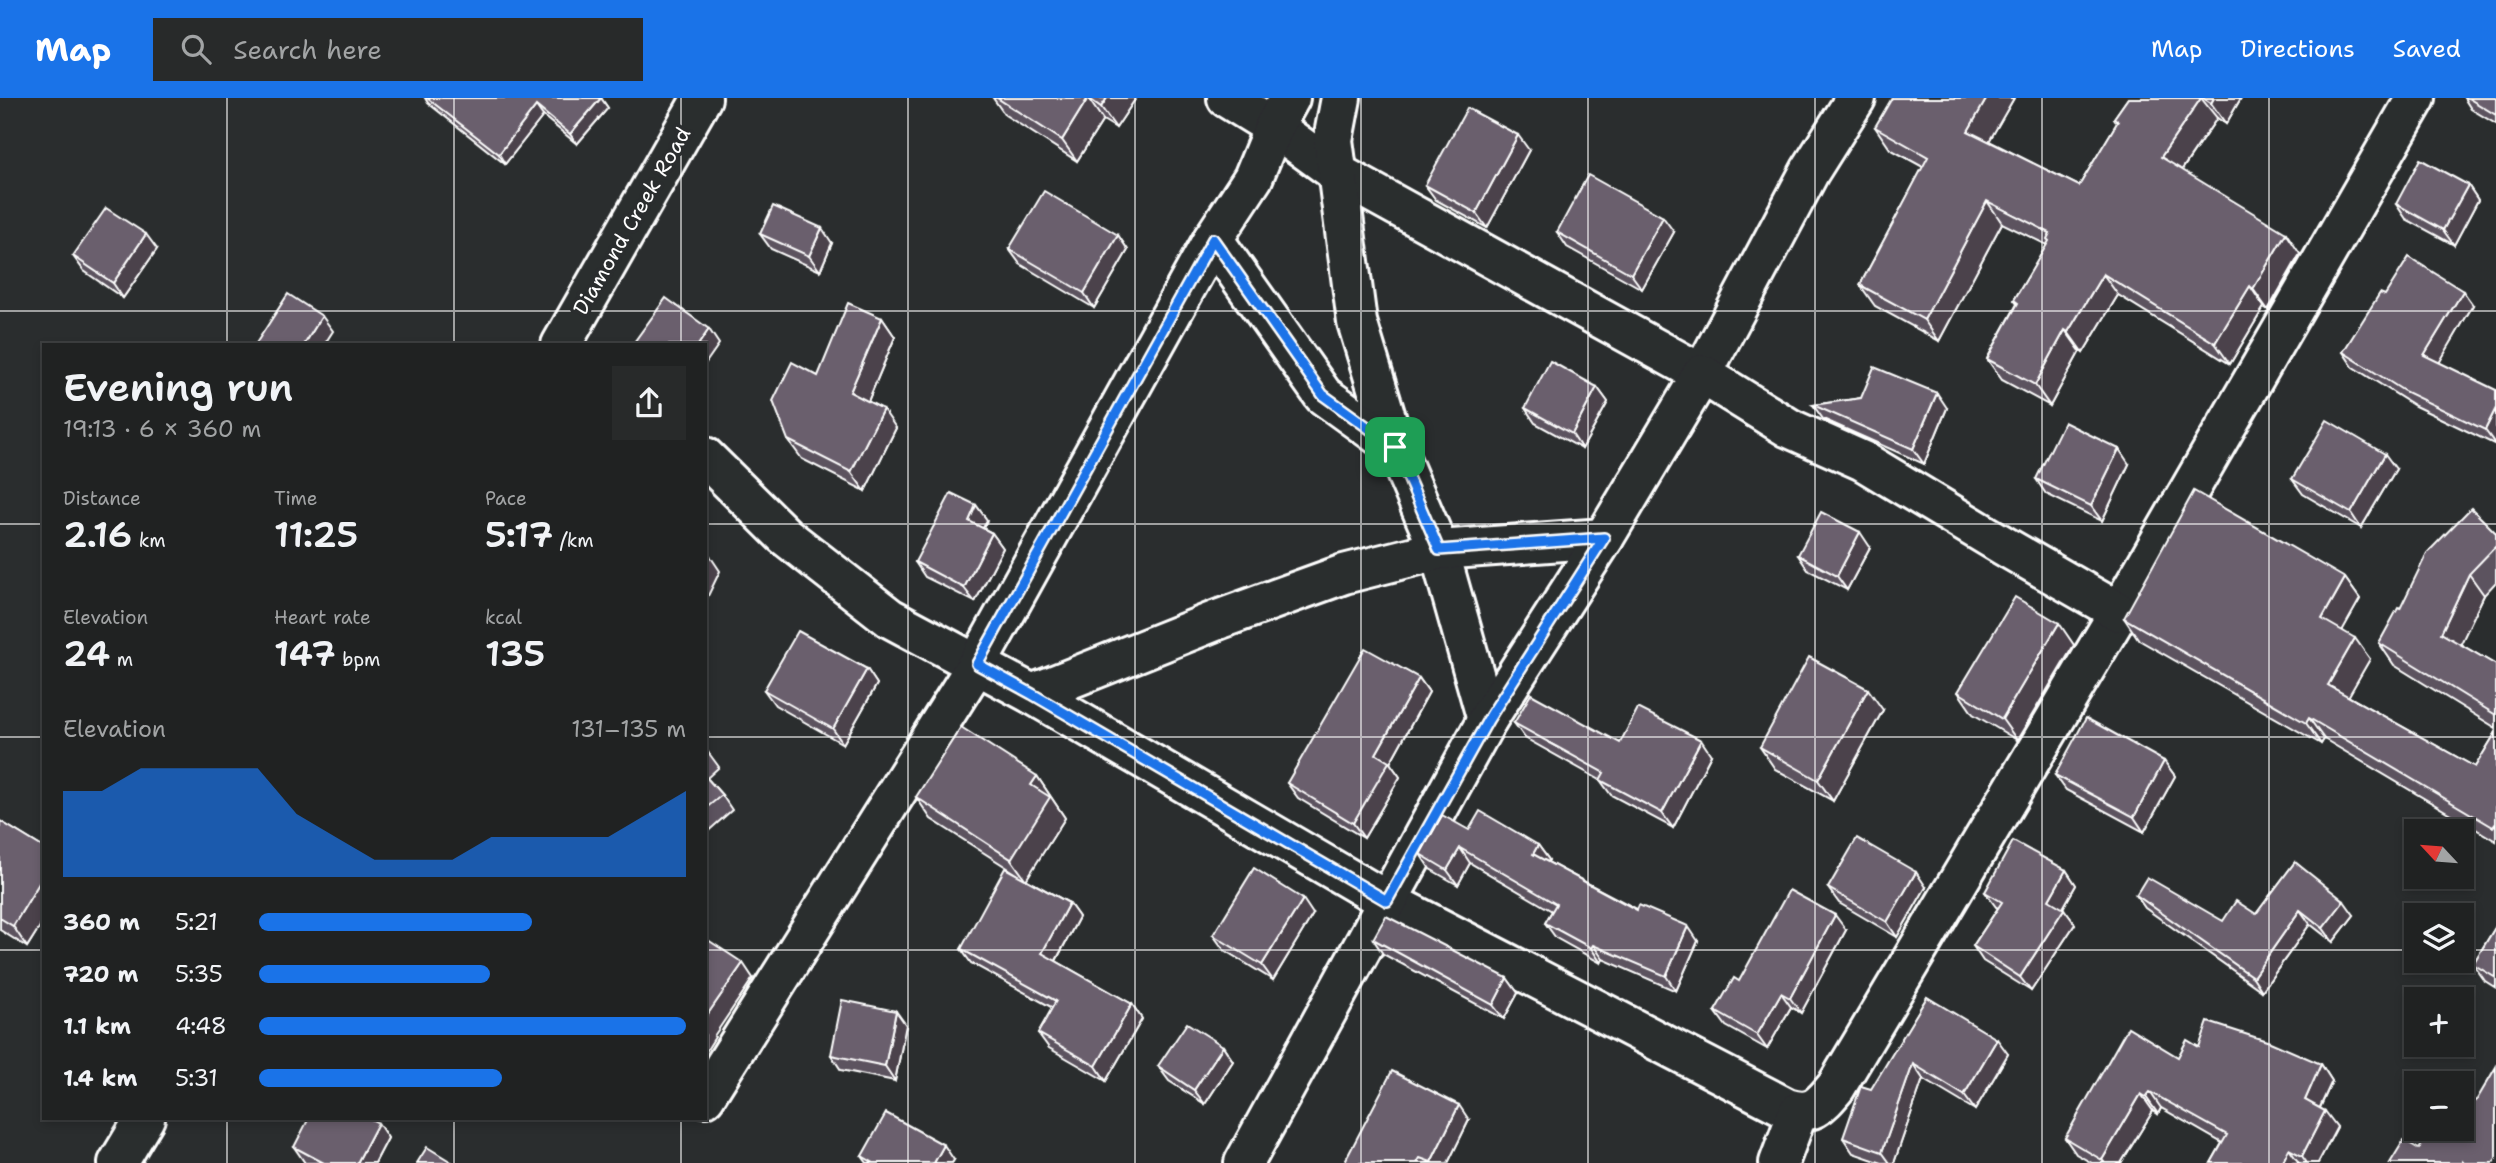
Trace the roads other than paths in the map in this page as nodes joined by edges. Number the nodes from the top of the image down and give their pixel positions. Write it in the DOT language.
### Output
graph roads {
  1 [pos="702,98"];
  2 [pos="1227,98"];
  3 [pos="1341,98"];
  4 [pos="1856,98"];
  5 [pos="2416,98"];
  6 [pos="1282,113"];
  7 [pos="1337,173"];
  8 [pos="1213,239"];
  9 [pos="562,343"];
  10 [pos="1702,374"];
  11 [pos="1395,447"];
  12 [pos="707,459"];
  13 [pos="1604,538"];
  14 [pos="1439,550"];
  15 [pos="2119,612"];
  16 [pos="977,664"];
  17 [pos="1032,694"];
  18 [pos="1488,720"];
  19 [pos="1387,901"];
  20 [pos="707,1094"];
  21 [pos="1798,1112"];
  22 [pos="144,1120"];
  23 [pos="118,1163"];
  24 [pos="1244,1163"];
  25 [pos="1779,1163"];
  1 -- 9 [label="street, Diamond Creek Road"];
  2 -- 6 [label="street"];
  3 -- 7 [label="street"];
  4 -- 10 [label="street"];
  5 -- 15 [label="street"];
  6 -- 7 [label="street"];
  6 -- 8 [label="street"];
  7 -- 10 [label="street"];
  7 -- 11 [label="street"];
  8 -- 11 [label="street"];
  8 -- 16 [label="street"];
  10 -- 13 [label="street"];
  10 -- 15 [label="street"];
  11 -- 14 [label="street"];
  12 -- 16 [label="street"];
  13 -- 14 [label="street"];
  13 -- 18 [label="street"];
  14 -- 17 [label="street"];
  14 -- 18 [label="street"];
  15 -- 21 [label="street"];
  16 -- 17 [label="street"];
  16 -- 20 [label="street"];
  17 -- 19 [label="street"];
  18 -- 19 [label="street"];
  19 -- 21 [label="street"];
  19 -- 24 [label="street"];
  21 -- 25 [label="street"];
  22 -- 23 [label="street"];
}
